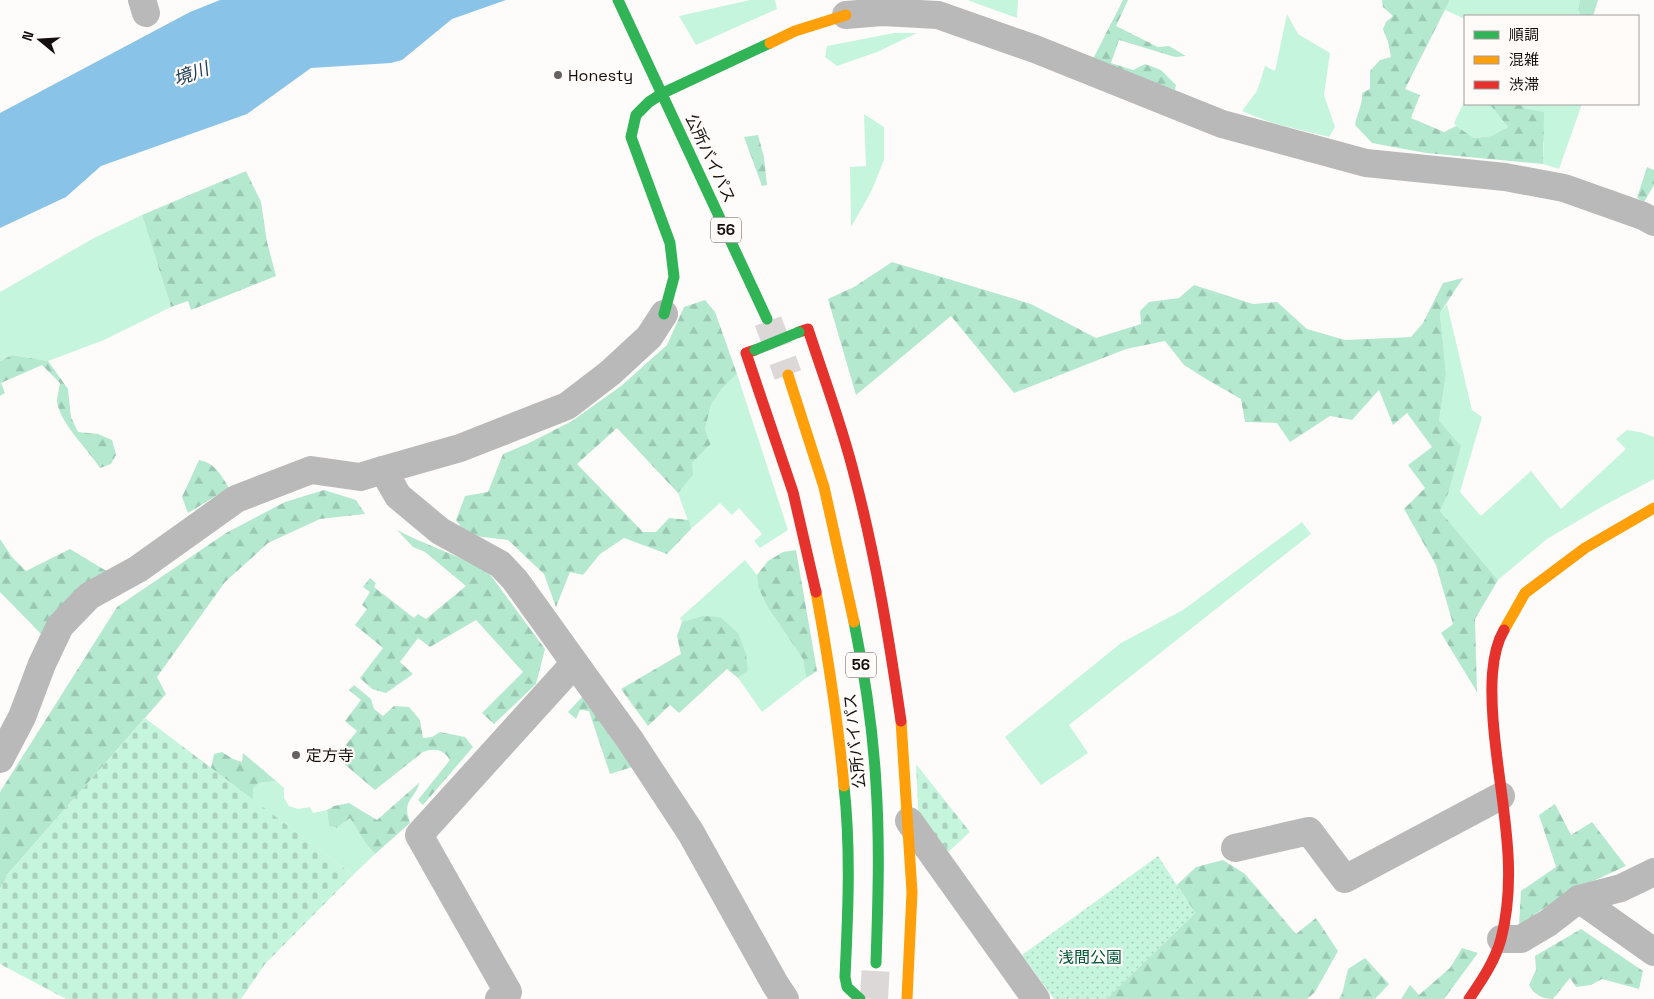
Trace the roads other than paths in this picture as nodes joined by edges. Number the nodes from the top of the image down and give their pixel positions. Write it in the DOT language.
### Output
graph roads {
  1 [pos="618,0"];
  2 [pos="846,15"];
  3 [pos="662,93"];
  4 [pos="1654,222"];
  5 [pos="664,314"];
  6 [pos="767,319"];
  7 [pos="788,375"];
  8 [pos="382,470"];
  9 [pos="1654,508"];
  10 [pos="574,664"];
  11 [pos="0,759"];
  12 [pos="1501,796"];
  13 [pos="909,821"];
  14 [pos="1235,848"];
  15 [pos="1654,872"];
  16 [pos="1579,899"];
  17 [pos="1501,939"];
  18 [pos="1654,952"];
  19 [pos="876,963"];
  20 [pos="499,999"];
  21 [pos="785,999"];
  22 [pos="860,999"];
  23 [pos="906,999"];
  24 [pos="1036,999"];
  25 [pos="1469,999"];
  1 -- 3 [label="street, 56"];
  2 -- 3 [label="street"];
  2 -- 4 [label="street"];
  3 -- 5 [label="street"];
  3 -- 6 [label="street, 公所バイパス / 56"];
  5 -- 8 [label="street"];
  7 -- 19 [label="street, 公所バイパス / 56"];
  8 -- 10 [label="street"];
  8 -- 11 [label="street"];
  9 -- 12 [label="street"];
  10 -- 20 [label="street"];
  10 -- 21 [label="street"];
  12 -- 14 [label="street"];
  12 -- 17 [label="street"];
  13 -- 22 [label="street, bridge"];
  13 -- 23 [label="street"];
  13 -- 24 [label="street"];
  15 -- 16 [label="street"];
  16 -- 17 [label="street"];
  16 -- 18 [label="street"];
  17 -- 25 [label="street"];
}
